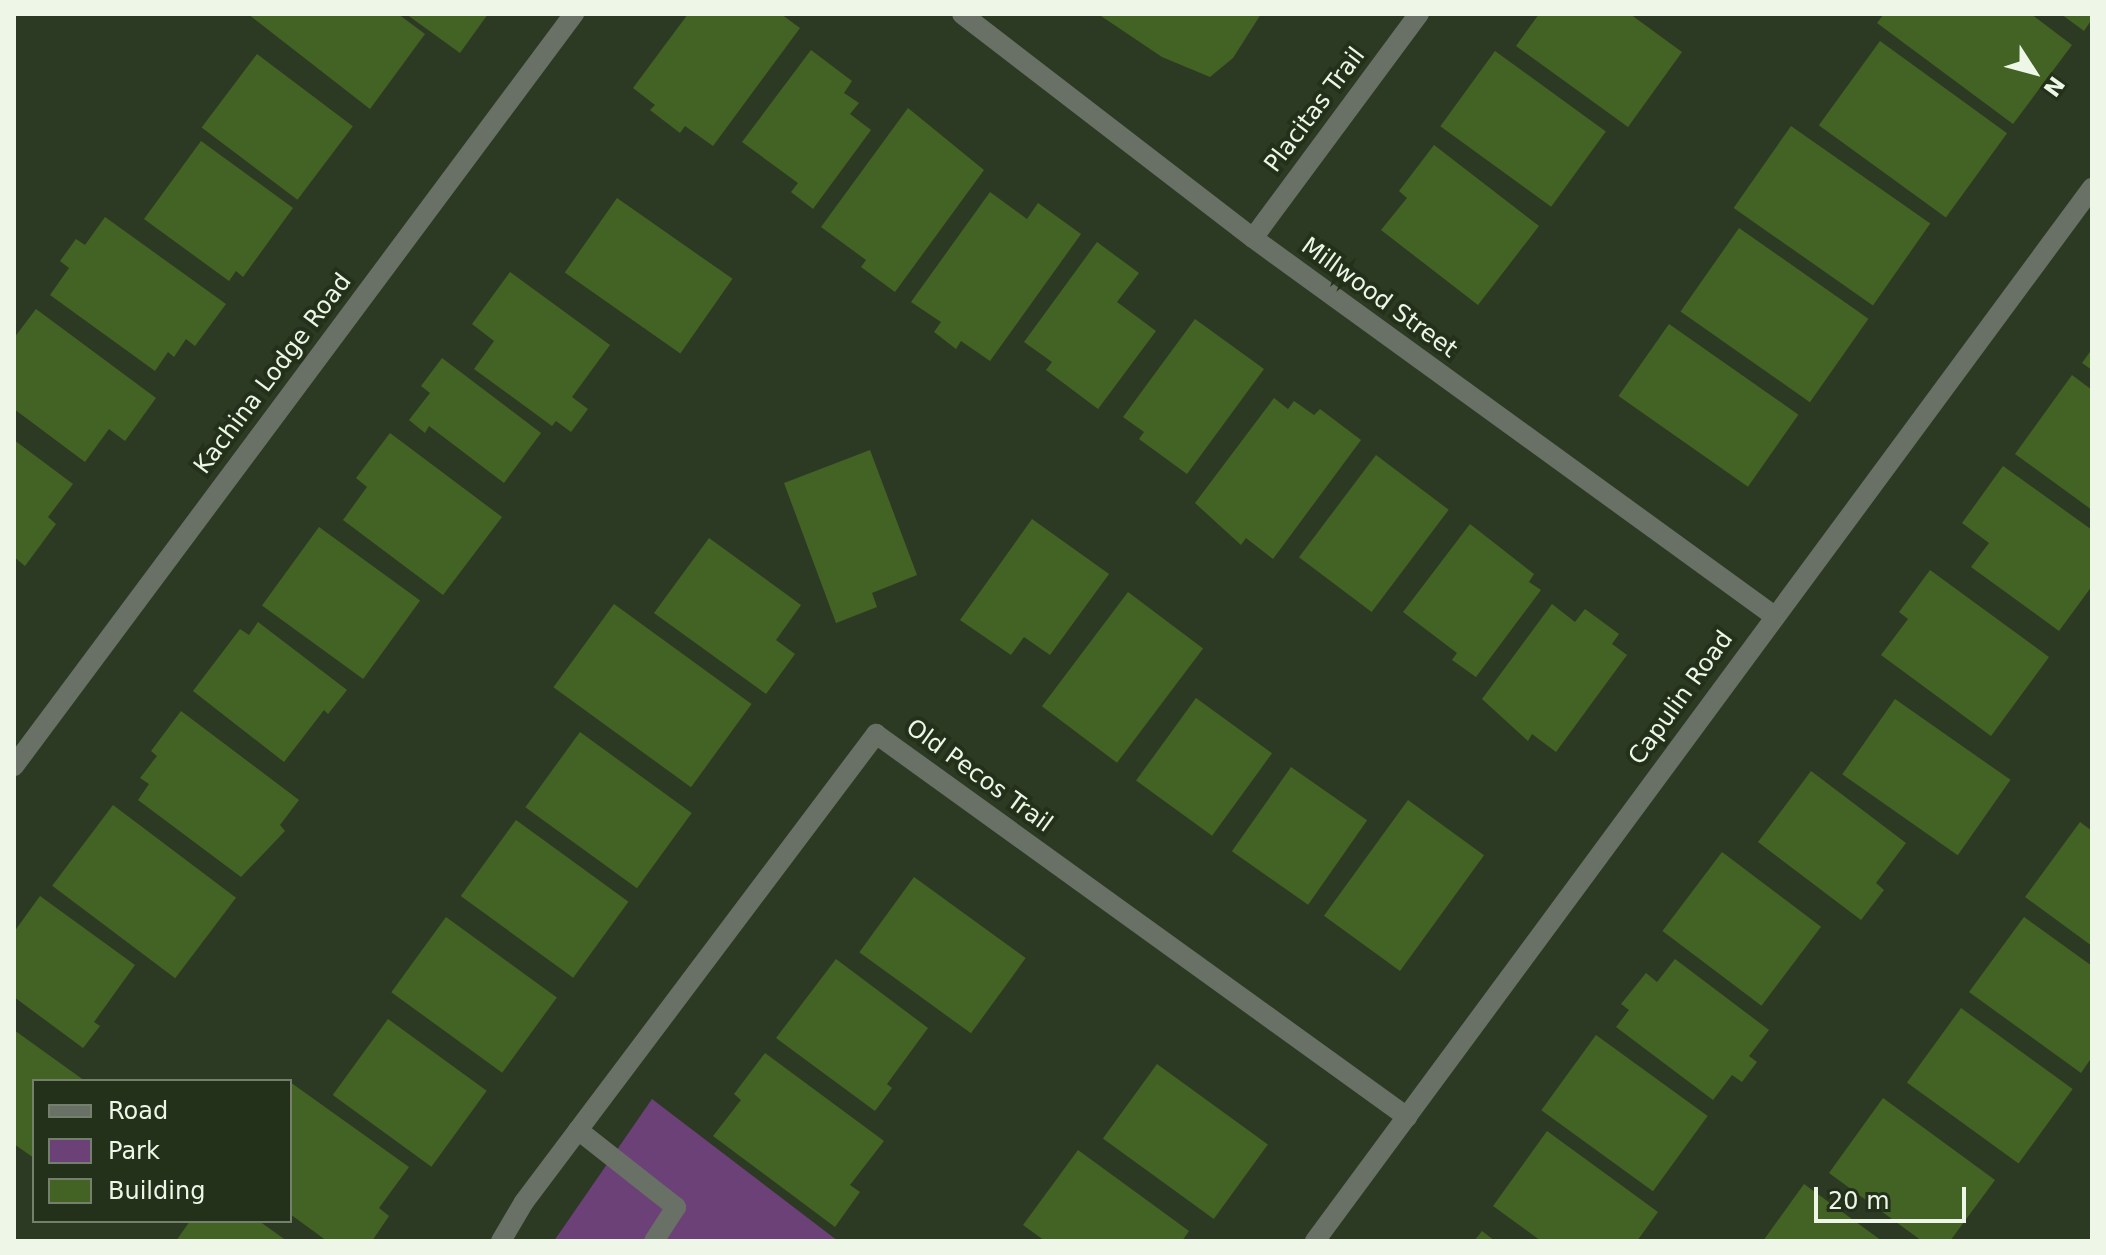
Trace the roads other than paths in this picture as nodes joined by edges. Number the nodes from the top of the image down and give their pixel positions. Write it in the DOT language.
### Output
graph roads {
  1 [pos="574,14"];
  2 [pos="962,14"];
  3 [pos="1419,14"];
  4 [pos="2092,188"];
  5 [pos="1253,238"];
  6 [pos="1773,615"];
  7 [pos="14,766"];
  8 [pos="1407,1117"];
  9 [pos="578,1130"];
  10 [pos="501,1241"];
  11 [pos="654,1241"];
  12 [pos="1315,1241"];
  1 -- 7 [label="street, Kachina Lodge Road"];
  2 -- 5 [label="street, Millwood Street"];
  3 -- 5 [label="street, Placitas Trail"];
  4 -- 6 [label="street, Capulin Road"];
  5 -- 6 [label="street, Millwood Street"];
  6 -- 8 [label="street, Capulin Road"];
  8 -- 9 [label="street, Old Pecos Trail"];
  8 -- 12 [label="street, Capulin Road"];
  9 -- 10 [label="street, Old Pecos Trail"];
  9 -- 11 [label="street"];
}
